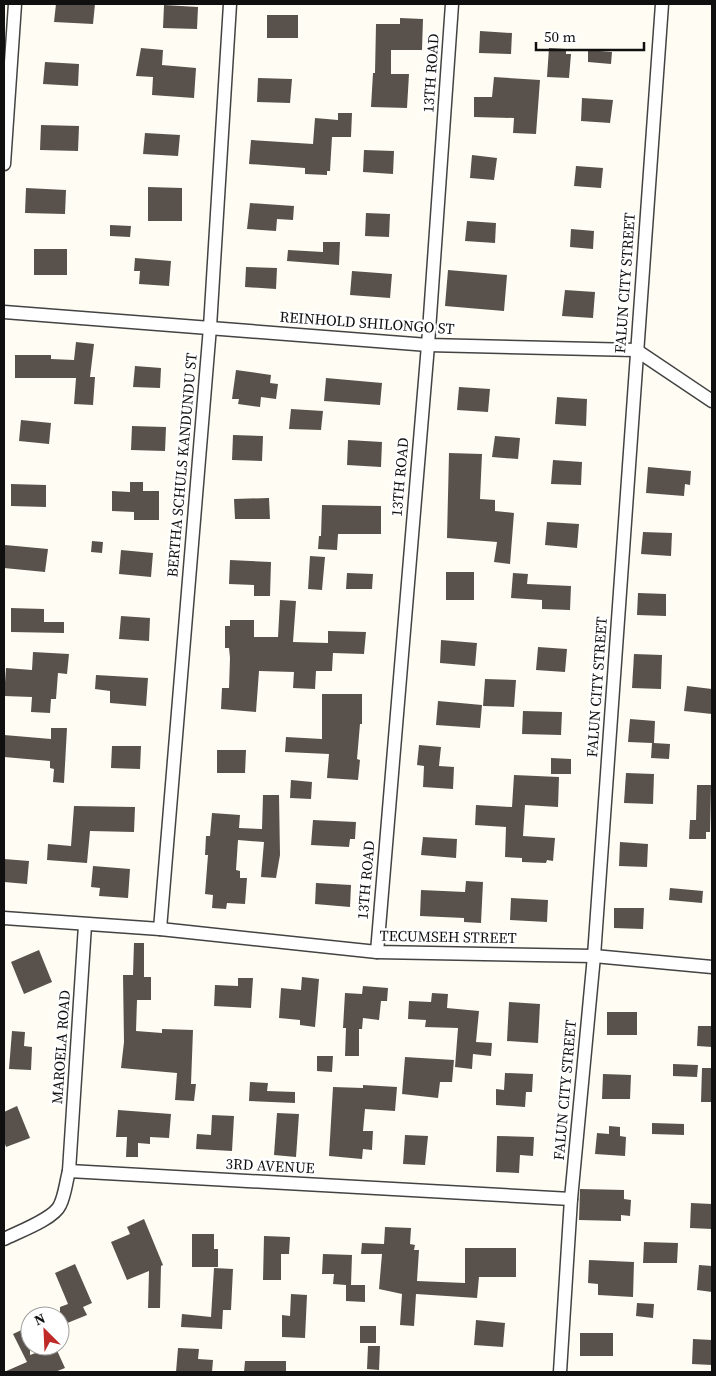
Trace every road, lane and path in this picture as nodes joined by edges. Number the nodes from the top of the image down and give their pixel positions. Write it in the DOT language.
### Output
graph roads {
  1 [pos="16,4"];
  2 [pos="230,4"];
  3 [pos="452,4"];
  4 [pos="662,4"];
  5 [pos="4,164"];
  6 [pos="4,312"];
  7 [pos="210,327"];
  8 [pos="428,345"];
  9 [pos="636,350"];
  10 [pos="712,401"];
  11 [pos="4,918"];
  12 [pos="86,925"];
  13 [pos="160,929"];
  14 [pos="377,952"];
  15 [pos="594,956"];
  16 [pos="712,966"];
  17 [pos="69,1171"];
  18 [pos="571,1199"];
  19 [pos="4,1239"];
  20 [pos="560,1372"];
  1 -- 5 [label="street"];
  2 -- 7 [label="street, BERTHA SCHULS KANDUNDU ST"];
  3 -- 8 [label="street, 13TH ROAD"];
  4 -- 9 [label="street, FALUN CITY STREET"];
  6 -- 7 [label="street, REINHOLD SHILONGO ST"];
  7 -- 8 [label="street, REINHOLD SHILONGO ST"];
  7 -- 13 [label="street, BERTHA SCHULS KANDUNDU ST"];
  8 -- 9 [label="street, REINHOLD SHILONGO ST"];
  8 -- 14 [label="street, 13TH ROAD"];
  9 -- 10 [label="street"];
  9 -- 15 [label="street, FALUN CITY STREET"];
  11 -- 12 [label="street, TECUMSEH STREET"];
  12 -- 13 [label="street, TECUMSEH STREET"];
  12 -- 17 [label="street, MAROELA ROAD"];
  13 -- 14 [label="street, TECUMSEH STREET"];
  14 -- 15 [label="street, TECUMSEH STREET"];
  15 -- 16 [label="street, TECUMSEH STREET"];
  15 -- 18 [label="street, FALUN CITY STREET"];
  17 -- 18 [label="street, 3RD AVENUE"];
  17 -- 19 [label="street"];
  18 -- 20 [label="street, FALUN CITY STREET"];
}
